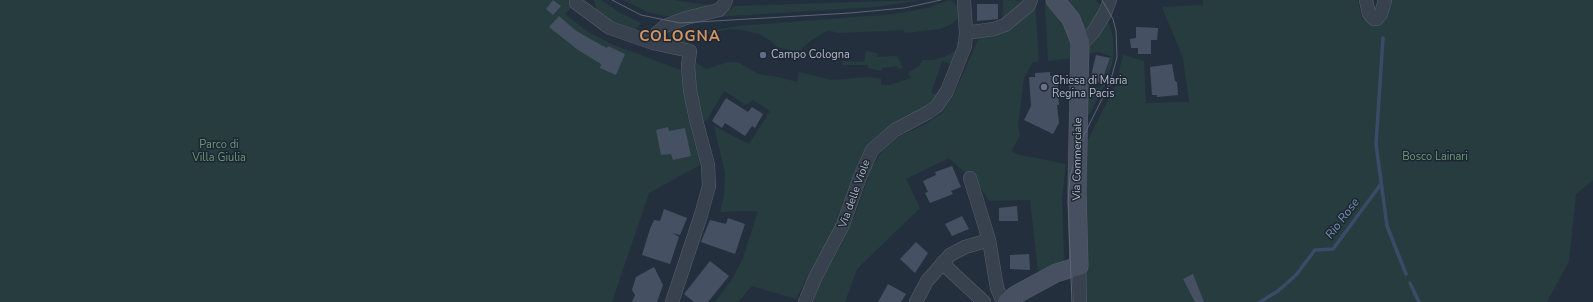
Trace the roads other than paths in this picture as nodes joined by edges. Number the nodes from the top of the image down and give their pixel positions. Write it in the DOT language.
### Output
graph roads {
  1 [pos="726,0"];
  2 [pos="964,0"];
  3 [pos="1031,0"];
  4 [pos="1055,0"];
  5 [pos="1110,0"];
  6 [pos="1366,0"];
  7 [pos="1385,0"];
  8 [pos="576,3"];
  9 [pos="966,33"];
  10 [pos="1080,42"];
  11 [pos="653,43"];
  12 [pos="970,178"];
  13 [pos="989,240"];
  14 [pos="942,264"];
  15 [pos="1079,266"];
  16 [pos="672,302"];
  17 [pos="805,302"];
  18 [pos="916,302"];
  19 [pos="984,302"];
  20 [pos="1003,302"];
  21 [pos="1007,302"];
  22 [pos="1080,302"];
  1 -- 11 [label="street"];
  2 -- 9 [label="street, Via delle Viole"];
  3 -- 9 [label="street"];
  4 -- 10 [label="main road, Via Commerciale"];
  5 -- 10 [label="street"];
  6 -- 7 [label="street"];
  8 -- 11 [label="street"];
  9 -- 17 [label="street, Via delle Viole"];
  10 -- 15 [label="main road, Via Commerciale"];
  11 -- 16 [label="street"];
  12 -- 13 [label="street"];
  13 -- 14 [label="street"];
  13 -- 20 [label="street"];
  14 -- 18 [label="street"];
  14 -- 19 [label="street"];
  15 -- 21 [label="main road"];
  15 -- 22 [label="street, Via Commerciale"];
}
